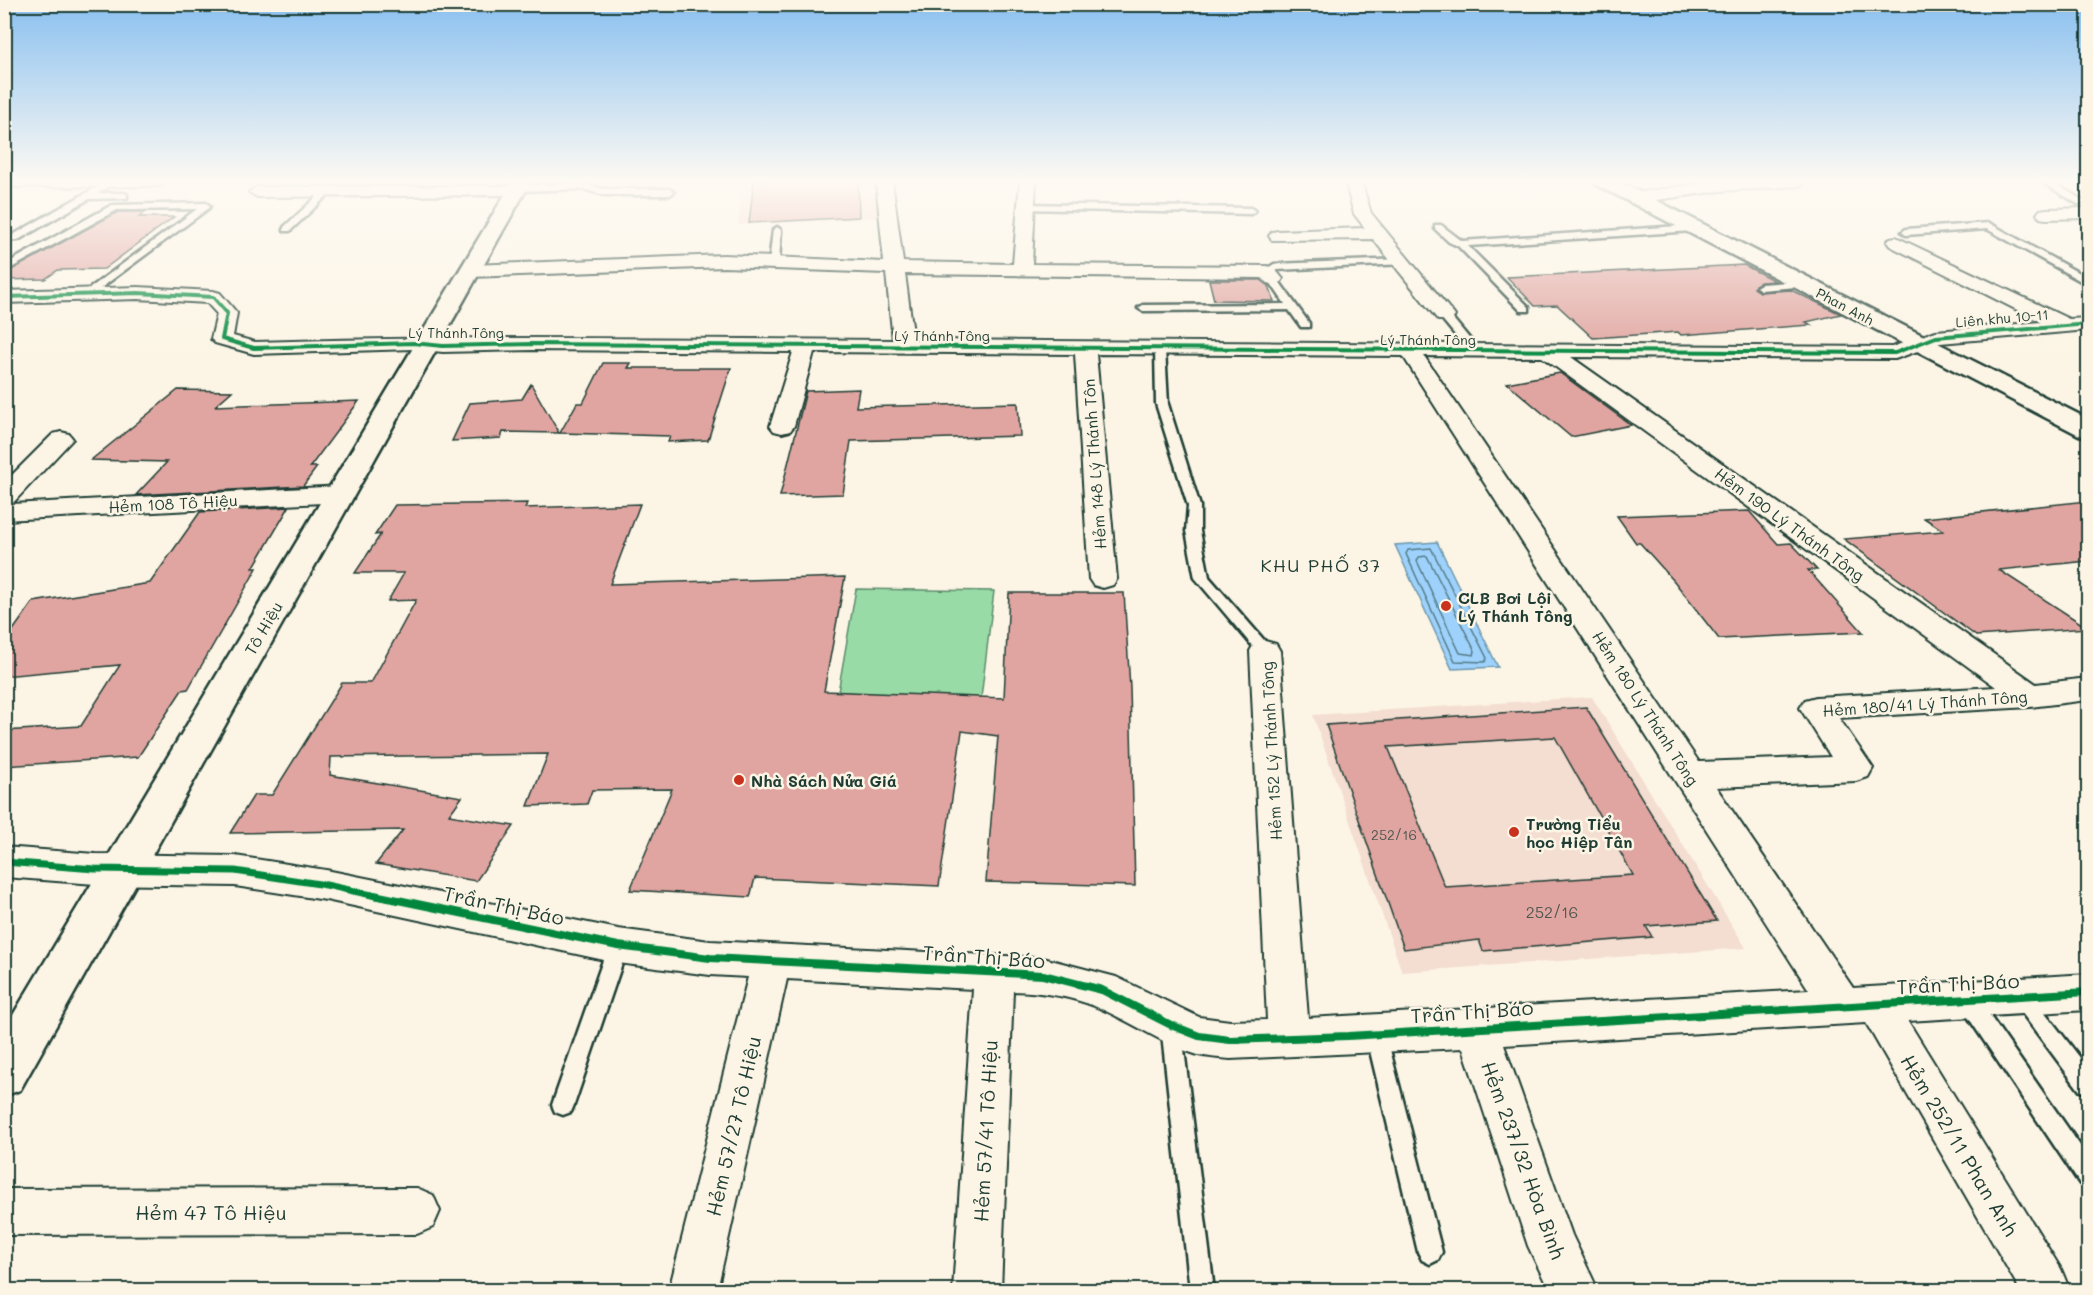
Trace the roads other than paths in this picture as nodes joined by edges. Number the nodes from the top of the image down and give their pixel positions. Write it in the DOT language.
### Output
graph roads {
  1 [pos="53,241"];
  2 [pos="158,241"];
  3 [pos="487,241"];
  4 [pos="776,241"];
  5 [pos="892,241"];
  6 [pos="1024,241"];
  7 [pos="1386,241"];
  8 [pos="1455,241"];
  9 [pos="1505,241"];
  10 [pos="1720,241"];
  11 [pos="1909,241"];
  12 [pos="2016,241"];
  13 [pos="1461,244"];
  14 [pos="774,262"];
  15 [pos="1402,262"];
  16 [pos="895,268"];
  17 [pos="4,269"];
  18 [pos="1022,270"];
  19 [pos="470,271"];
  20 [pos="1275,278"];
  21 [pos="2088,282"];
  22 [pos="1804,284"];
  23 [pos="1761,287"];
  24 [pos="87,294"];
  25 [pos="4,297"];
  26 [pos="1292,307"];
  27 [pos="1143,308"];
  28 [pos="1525,309"];
  29 [pos="1445,316"];
  30 [pos="2088,324"];
  31 [pos="1305,325"];
  32 [pos="2063,325"];
  33 [pos="2088,337"];
  34 [pos="428,345"];
  35 [pos="1920,345"];
  36 [pos="805,346"];
  37 [pos="904,347"];
  38 [pos="1085,348"];
  39 [pos="1160,349"];
  40 [pos="1410,351"];
  41 [pos="1474,351"];
  42 [pos="1549,352"];
  43 [pos="782,426"];
  44 [pos="2088,429"];
  45 [pos="61,439"];
  46 [pos="341,494"];
  47 [pos="4,498"];
  48 [pos="4,512"];
  49 [pos="1103,579"];
  50 [pos="1265,651"];
  51 [pos="2088,689"];
  52 [pos="2030,696"];
  53 [pos="1690,775"];
  54 [pos="4,862"];
  55 [pos="123,870"];
  56 [pos="618,946"];
  57 [pos="772,961"];
  58 [pos="993,972"];
  59 [pos="2088,992"];
  60 [pos="2021,996"];
  61 [pos="1968,999"];
  62 [pos="1859,1005"];
  63 [pos="1171,1025"];
  64 [pos="1477,1027"];
  65 [pos="1376,1034"];
  66 [pos="1288,1038"];
  67 [pos="4,1074"];
  68 [pos="2088,1084"];
  69 [pos="563,1106"];
  70 [pos="2088,1176"];
  71 [pos="417,1211"];
  72 [pos="4,1212"];
  73 [pos="1431,1252"];
  74 [pos="2044,1286"];
  75 [pos="693,1290"];
  76 [pos="977,1290"];
  77 [pos="1202,1290"];
  78 [pos="1574,1290"];
  1 -- 17 [label="lane"];
  2 -- 24 [label="lane"];
  3 -- 19 [label="street, Tô Hiệu"];
  4 -- 14 [label="lane"];
  5 -- 16 [label="street"];
  6 -- 18 [label="street"];
  7 -- 15 [label="street"];
  8 -- 13 [label="lane"];
  9 -- 13 [label="lane"];
  10 -- 22 [label="street, Phan Anh"];
  11 -- 32 [label="street"];
  12 -- 21 [label="lane"];
  13 -- 28 [label="lane"];
  14 -- 16 [label="street"];
  14 -- 19 [label="street"];
  15 -- 20 [label="lane"];
  15 -- 29 [label="street"];
  16 -- 18 [label="street"];
  16 -- 37 [label="street"];
  18 -- 20 [label="street"];
  19 -- 34 [label="street, Tô Hiệu"];
  20 -- 26 [label="lane"];
  22 -- 23 [label="lane"];
  22 -- 35 [label="street, Phan Anh"];
  24 -- 25 [label="street, Lý Thánh Tông"];
  24 -- 34 [label="street, Lý Thánh Tông"];
  26 -- 27 [label="lane"];
  26 -- 31 [label="lane"];
  29 -- 41 [label="lane"];
  30 -- 32 [label="street, Liên khu 10-11"];
  32 -- 33 [label="street"];
  32 -- 35 [label="street, Liên khu 10-11"];
  34 -- 36 [label="street, Lý Thánh Tông"];
  34 -- 46 [label="street, Tô Hiệu"];
  35 -- 42 [label="street, Lý Thánh Tông"];
  35 -- 44 [label="street, Phan Anh"];
  36 -- 37 [label="street, Lý Thánh Tông"];
  36 -- 43 [label="street"];
  37 -- 38 [label="street, Lý Thánh Tông"];
  38 -- 39 [label="street, Lý Thánh Tông"];
  38 -- 49 [label="street, Hẻm 148 Lý Thánh Tôn"];
  39 -- 40 [label="street, Lý Thánh Tông"];
  39 -- 50 [label="lane, Hẻm 152 Lý Thánh Tông"];
  40 -- 41 [label="street, Lý Thánh Tông"];
  40 -- 53 [label="street, Hẻm 180 Lý Thánh Tông"];
  41 -- 42 [label="street, Lý Thánh Tông"];
  42 -- 52 [label="street, Hẻm 190 Lý Thánh Tông"];
  45 -- 47 [label="street"];
  46 -- 48 [label="street, Hẻm 108 Tô Hiệu"];
  46 -- 55 [label="street, Tô Hiệu"];
  50 -- 66 [label="street, Hẻm 152 Lý Thánh Tông"];
  51 -- 52 [label="street, Hẻm 180/41 Lý Thánh Tông"];
  52 -- 53 [label="street, Hẻm 180/41 Lý Thánh Tông"];
  53 -- 62 [label="street, Hẻm 180 Lý Thánh Tông"];
  54 -- 55 [label="street, Trần Thị Báo"];
  55 -- 56 [label="street, Trần Thị Báo"];
  55 -- 67 [label="street, Tô Hiệu"];
  56 -- 57 [label="street, Trần Thị Báo"];
  56 -- 69 [label="lane"];
  57 -- 58 [label="street, Trần Thị Báo"];
  57 -- 75 [label="street, Hẻm 57/27 Tô Hiệu"];
  58 -- 63 [label="street, Trần Thị Báo"];
  58 -- 76 [label="street, Hẻm 57/41 Tô Hiệu"];
  59 -- 60 [label="street, Trần Thị Báo"];
  60 -- 61 [label="street, Trần Thị Báo"];
  60 -- 68 [label="lane"];
  61 -- 62 [label="street, Trần Thị Báo"];
  61 -- 70 [label="lane"];
  62 -- 64 [label="street, Trần Thị Báo"];
  62 -- 74 [label="street, Hẻm 252/11 Phan Anh"];
  63 -- 66 [label="street, Trần Thị Báo"];
  63 -- 77 [label="lane"];
  64 -- 65 [label="street, Trần Thị Báo"];
  64 -- 78 [label="street, Hẻm 237/32 Hòa Bình"];
  65 -- 66 [label="street, Trần Thị Báo"];
  65 -- 73 [label="lane"];
  71 -- 72 [label="street, Hẻm 47 Tô Hiệu"];
}
